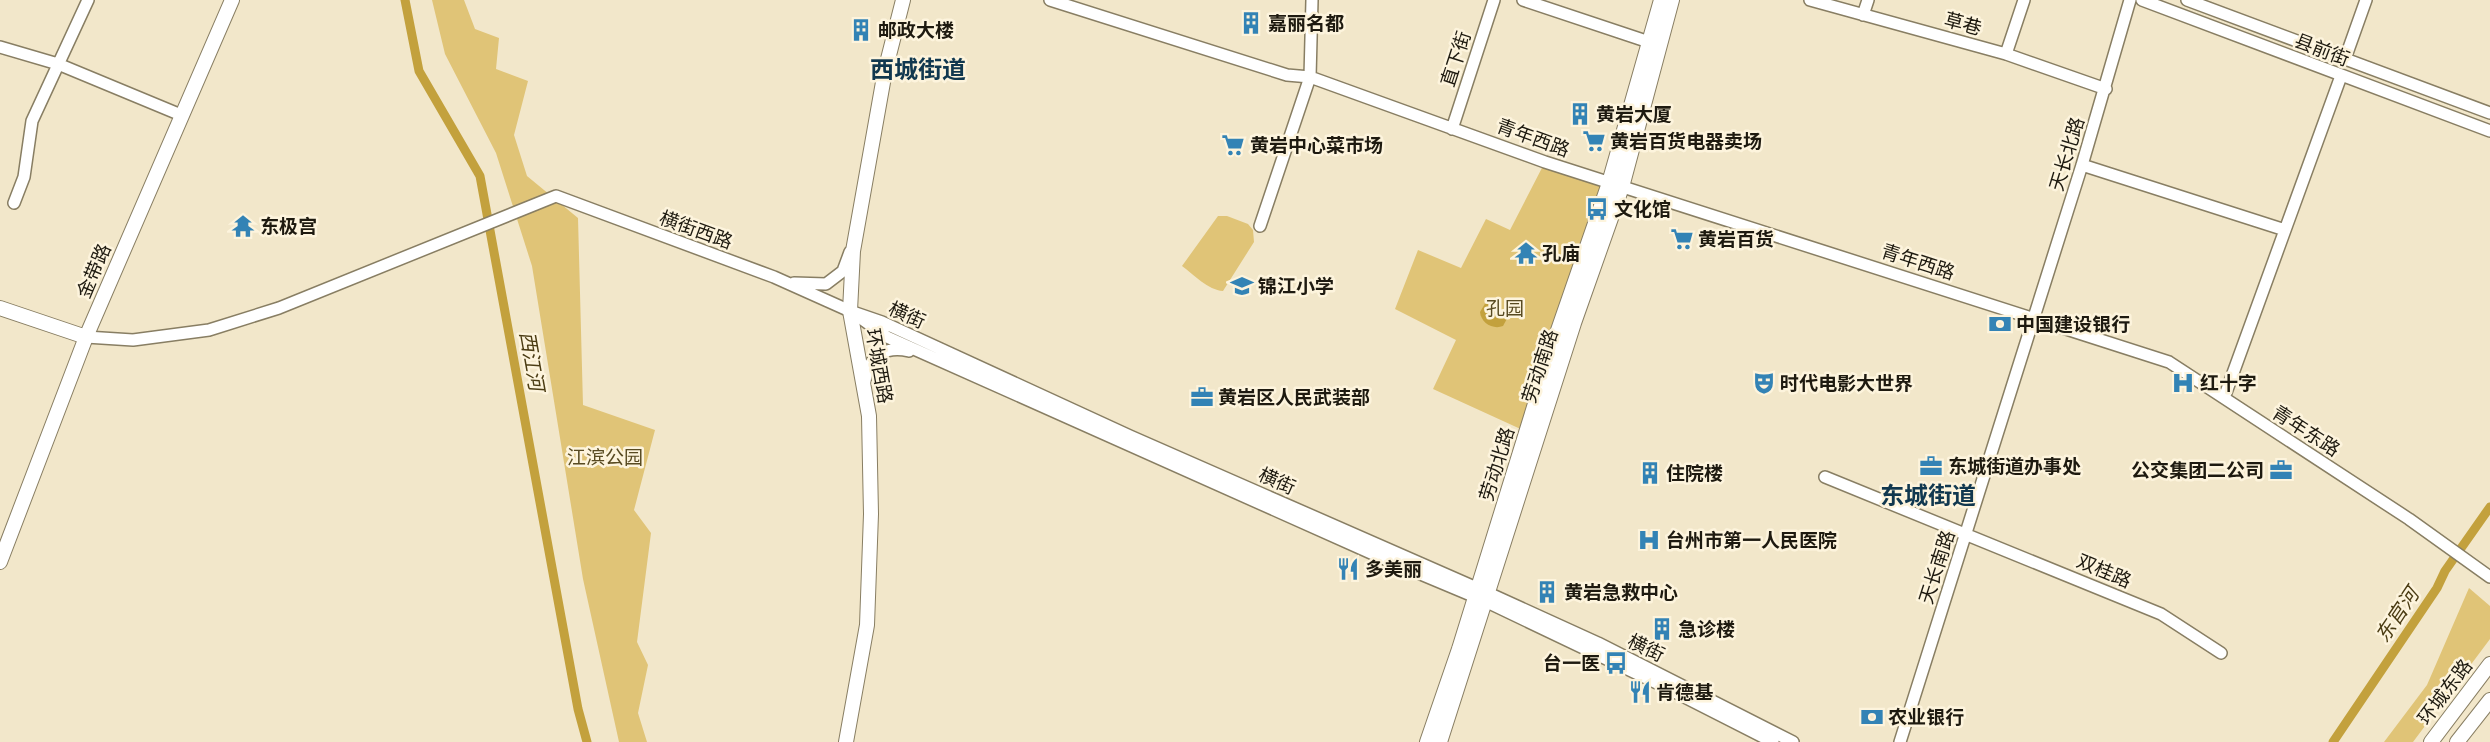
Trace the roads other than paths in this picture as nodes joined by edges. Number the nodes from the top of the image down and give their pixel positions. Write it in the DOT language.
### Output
graph roads {
  1 [pos="88,0"];
  2 [pos="232,0"];
  3 [pos="903,0"];
  4 [pos="1050,0"];
  5 [pos="1312,0"];
  6 [pos="1494,0"];
  7 [pos="1523,0"];
  8 [pos="1661,0"];
  9 [pos="1672,0"];
  10 [pos="1810,0"];
  11 [pos="1868,0"];
  12 [pos="2024,0"];
  13 [pos="2130,0"];
  14 [pos="2142,0"];
  15 [pos="2187,0"];
  16 [pos="2366,0"];
  17 [pos="1863,15"];
  18 [pos="1648,42"];
  19 [pos="0,47"];
  20 [pos="2006,54"];
  21 [pos="2345,59"];
  22 [pos="58,64"];
  23 [pos="2341,76"];
  24 [pos="1310,77"];
  25 [pos="2106,88"];
  26 [pos="2490,113"];
  27 [pos="182,115"];
  28 [pos="1452,129"];
  29 [pos="2490,131"];
  30 [pos="2082,165"];
  31 [pos="1615,185"];
  32 [pos="14,202"];
  33 [pos="1260,226"];
  34 [pos="2285,230"];
  35 [pos="855,239"];
  36 [pos="782,280"];
  37 [pos="0,308"];
  38 [pos="850,311"];
  39 [pos="2035,318"];
  40 [pos="86,337"];
  41 [pos="933,357"];
  42 [pos="865,391"];
  43 [pos="2224,398"];
  44 [pos="1178,462"];
  45 [pos="1825,477"];
  46 [pos="1966,533"];
  47 [pos="0,562"];
  48 [pos="2490,577"];
  49 [pos="1481,595"];
  50 [pos="2221,653"];
  51 [pos="2490,664"];
  52 [pos="2490,700"];
  53 [pos="846,742"];
  54 [pos="1427,742"];
  55 [pos="1440,742"];
  56 [pos="1772,742"];
  57 [pos="1793,742"];
  58 [pos="1900,742"];
  59 [pos="2430,742"];
  60 [pos="2457,742"];
  1 -- 22 [label="street"];
  2 -- 27 [label="main road, 金带路"];
  3 -- 35 [label="main road, 环城西路"];
  4 -- 24 [label="street, 青年西路"];
  5 -- 24 [label="street"];
  6 -- 28 [label="street, 直下街"];
  7 -- 18 [label="street"];
  8 -- 18 [label="main road, 劳动北路"];
  9 -- 31 [label="main road"];
  10 -- 17 [label="street, 草巷"];
  11 -- 17 [label="street"];
  12 -- 20 [label="street"];
  13 -- 25 [label="street, 天长北路"];
  14 -- 23 [label="street, 县前街"];
  15 -- 21 [label="street, 县前街"];
  16 -- 21 [label="street"];
  17 -- 20 [label="street, 草巷"];
  18 -- 31 [label="main road, 劳动北路"];
  19 -- 22 [label="street"];
  20 -- 25 [label="street, 草巷"];
  21 -- 26 [label="street, 县前街"];
  22 -- 27 [label="street"];
  22 -- 32 [label="street"];
  23 -- 29 [label="street, 县前街"];
  23 -- 34 [label="street"];
  24 -- 28 [label="street, 青年西路"];
  24 -- 33 [label="street"];
  25 -- 30 [label="street, 天长北路"];
  27 -- 40 [label="main road, 金带路"];
  28 -- 31 [label="street, 青年西路"];
  30 -- 34 [label="street"];
  30 -- 39 [label="street, 天长北路"];
  31 -- 39 [label="street, 青年西路"];
  31 -- 49 [label="main road, 劳动北路"];
  34 -- 43 [label="street"];
  35 -- 36 [label="street"];
  35 -- 38 [label="main road, 环城西路"];
  36 -- 38 [label="street, 横街西路"];
  36 -- 40 [label="street, 横街西路"];
  37 -- 40 [label="main road"];
  38 -- 41 [label="street, 横街"];
  38 -- 42 [label="main road, 环城西路"];
  38 -- 44 [label="street, 横街"];
  39 -- 43 [label="street, 青年东路"];
  39 -- 46 [label="street, 天长南路"];
  40 -- 47 [label="main road, 金带路"];
  41 -- 42 [label="street"];
  41 -- 44 [label="street, 横街"];
  42 -- 53 [label="main road, 环城西路"];
  43 -- 48 [label="street, 青年东路"];
  44 -- 49 [label="street, 横街"];
  45 -- 46 [label="street, 双桂路"];
  46 -- 50 [label="street, 双桂路"];
  46 -- 58 [label="street, 天长南路"];
  49 -- 54 [label="main road"];
  49 -- 55 [label="main road"];
  49 -- 56 [label="street, 横街"];
  49 -- 57 [label="street, 横街"];
  51 -- 59 [label="main road, 环城东路"];
  52 -- 60 [label="main road"];
}
